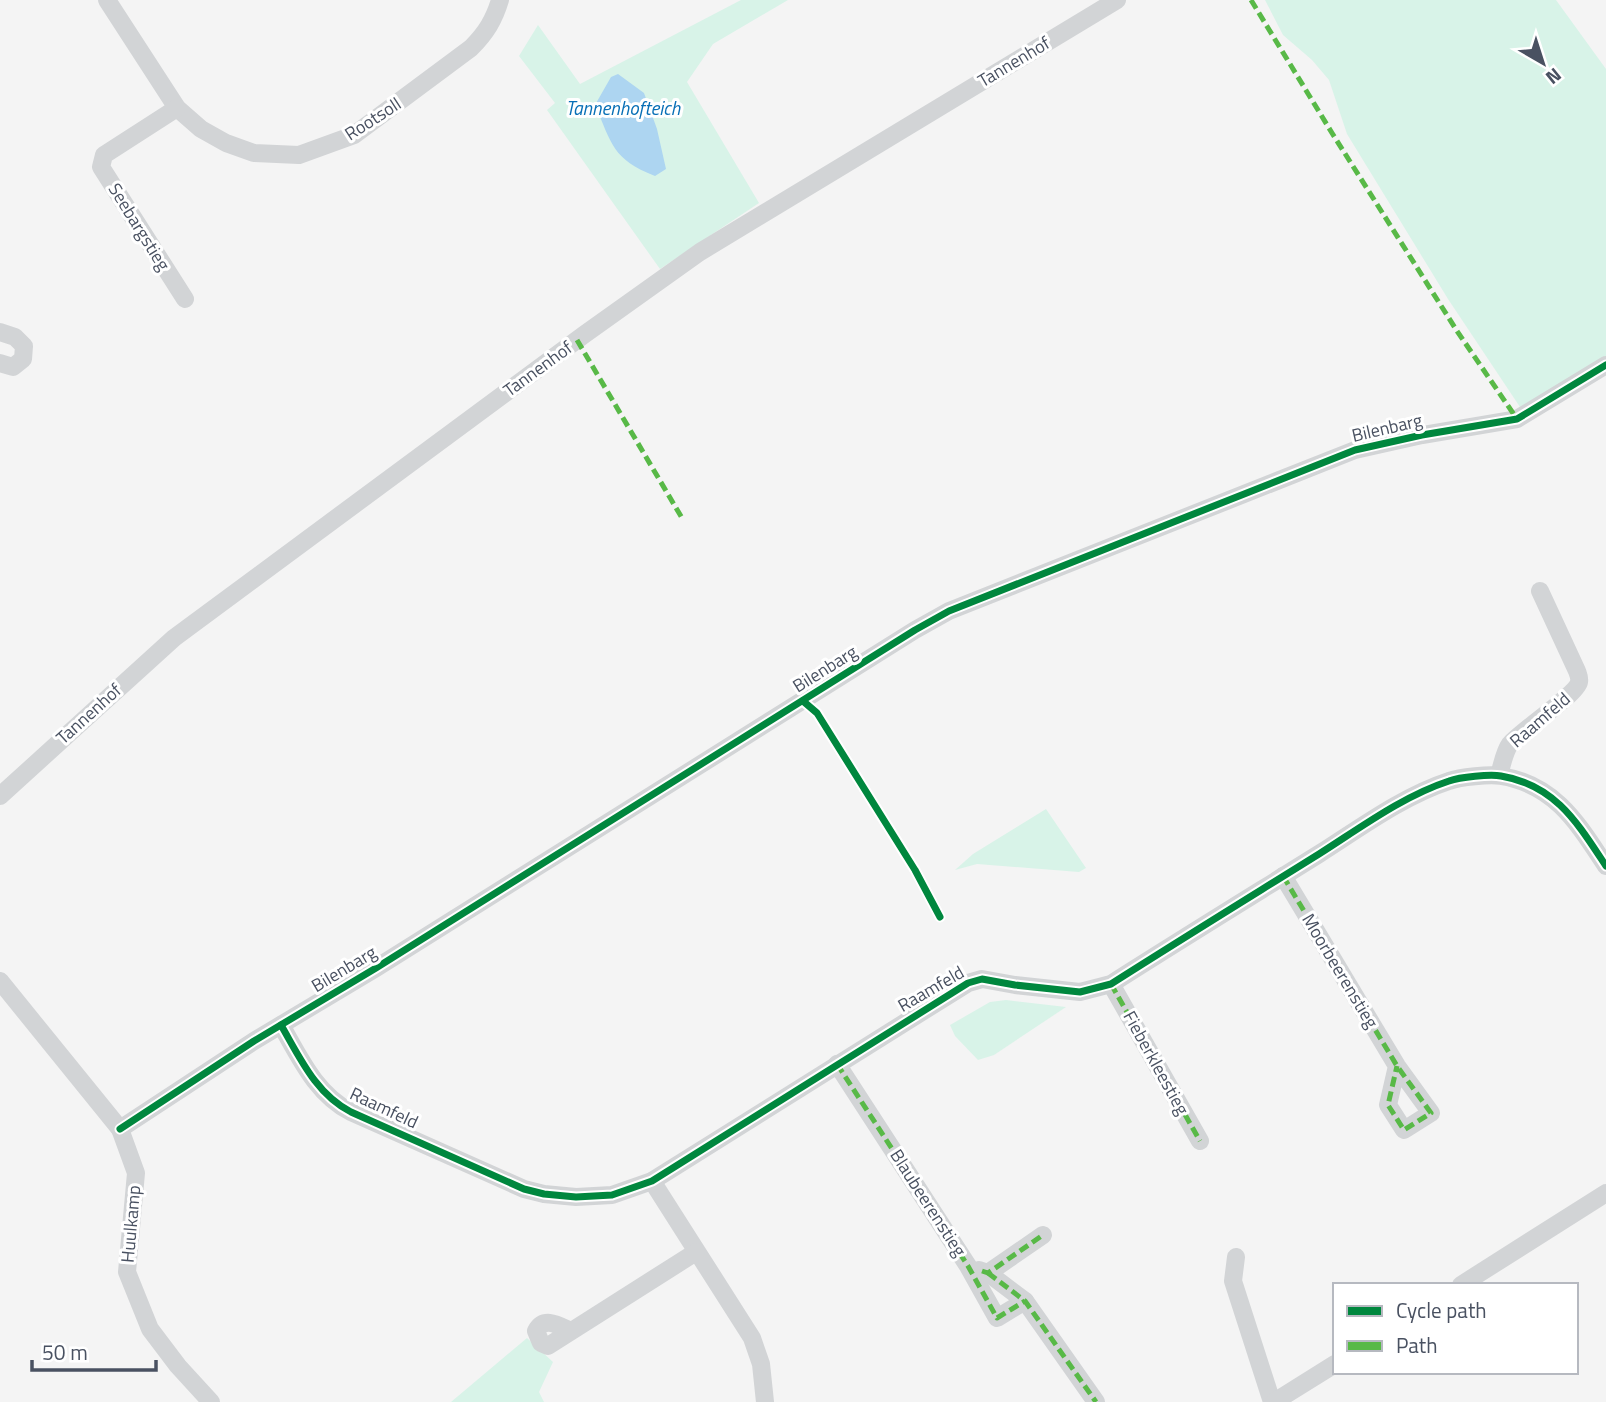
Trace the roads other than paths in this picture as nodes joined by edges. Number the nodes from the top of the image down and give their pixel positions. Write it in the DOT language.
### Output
graph roads {
  1 [pos="107,0"];
  2 [pos="500,0"];
  3 [pos="1117,0"];
  4 [pos="177,108"];
  5 [pos="185,299"];
  6 [pos="0,332"];
  7 [pos="0,363"];
  8 [pos="1606,365"];
  9 [pos="1540,591"];
  10 [pos="1499,775"];
  11 [pos="0,796"];
  12 [pos="1606,866"];
  13 [pos="1283,876"];
  14 [pos="0,981"];
  15 [pos="1111,984"];
  16 [pos="281,1025"];
  17 [pos="838,1063"];
  18 [pos="1397,1066"];
  19 [pos="120,1129"];
  20 [pos="1200,1141"];
  21 [pos="652,1181"];
  22 [pos="1606,1193"];
  23 [pos="1043,1235"];
  24 [pos="696,1252"];
  25 [pos="1236,1257"];
  26 [pos="968,1266"];
  27 [pos="988,1273"];
  28 [pos="1464,1283"];
  29 [pos="1025,1301"];
  30 [pos="571,1331"];
  31 [pos="1333,1365"];
  32 [pos="1092,1401"];
  33 [pos="211,1402"];
  34 [pos="765,1402"];
  35 [pos="1273,1402"];
  1 -- 4 [label="street, Rootsoll"];
  2 -- 4 [label="street, Rootsoll"];
  3 -- 11 [label="street, Tannenhof"];
  4 -- 5 [label="street, Seebargstieg"];
  6 -- 7 [label="street"];
  8 -- 16 [label="street, Bilenbarg"];
  9 -- 10 [label="street, Raamfeld"];
  10 -- 12 [label="street, Raamfeld"];
  10 -- 13 [label="street, Raamfeld"];
  13 -- 15 [label="street, Raamfeld"];
  13 -- 18 [label="street, Moorbeerenstieg"];
  14 -- 19 [label="street, Huulkamp"];
  15 -- 17 [label="street, Raamfeld"];
  15 -- 20 [label="street, Fieberkleestieg"];
  16 -- 19 [label="street, Bilenbarg"];
  16 -- 21 [label="street, Raamfeld"];
  17 -- 21 [label="street, Raamfeld"];
  17 -- 26 [label="street, Blaubeerenstieg"];
  19 -- 33 [label="street, Huulkamp"];
  21 -- 24 [label="street"];
  22 -- 28 [label="street"];
  23 -- 27 [label="street"];
  24 -- 30 [label="street"];
  24 -- 34 [label="street"];
  25 -- 35 [label="street"];
  26 -- 27 [label="street"];
  26 -- 29 [label="street, Blaubeerenstieg"];
  27 -- 29 [label="street"];
  29 -- 32 [label="street"];
  31 -- 35 [label="street"];
}
